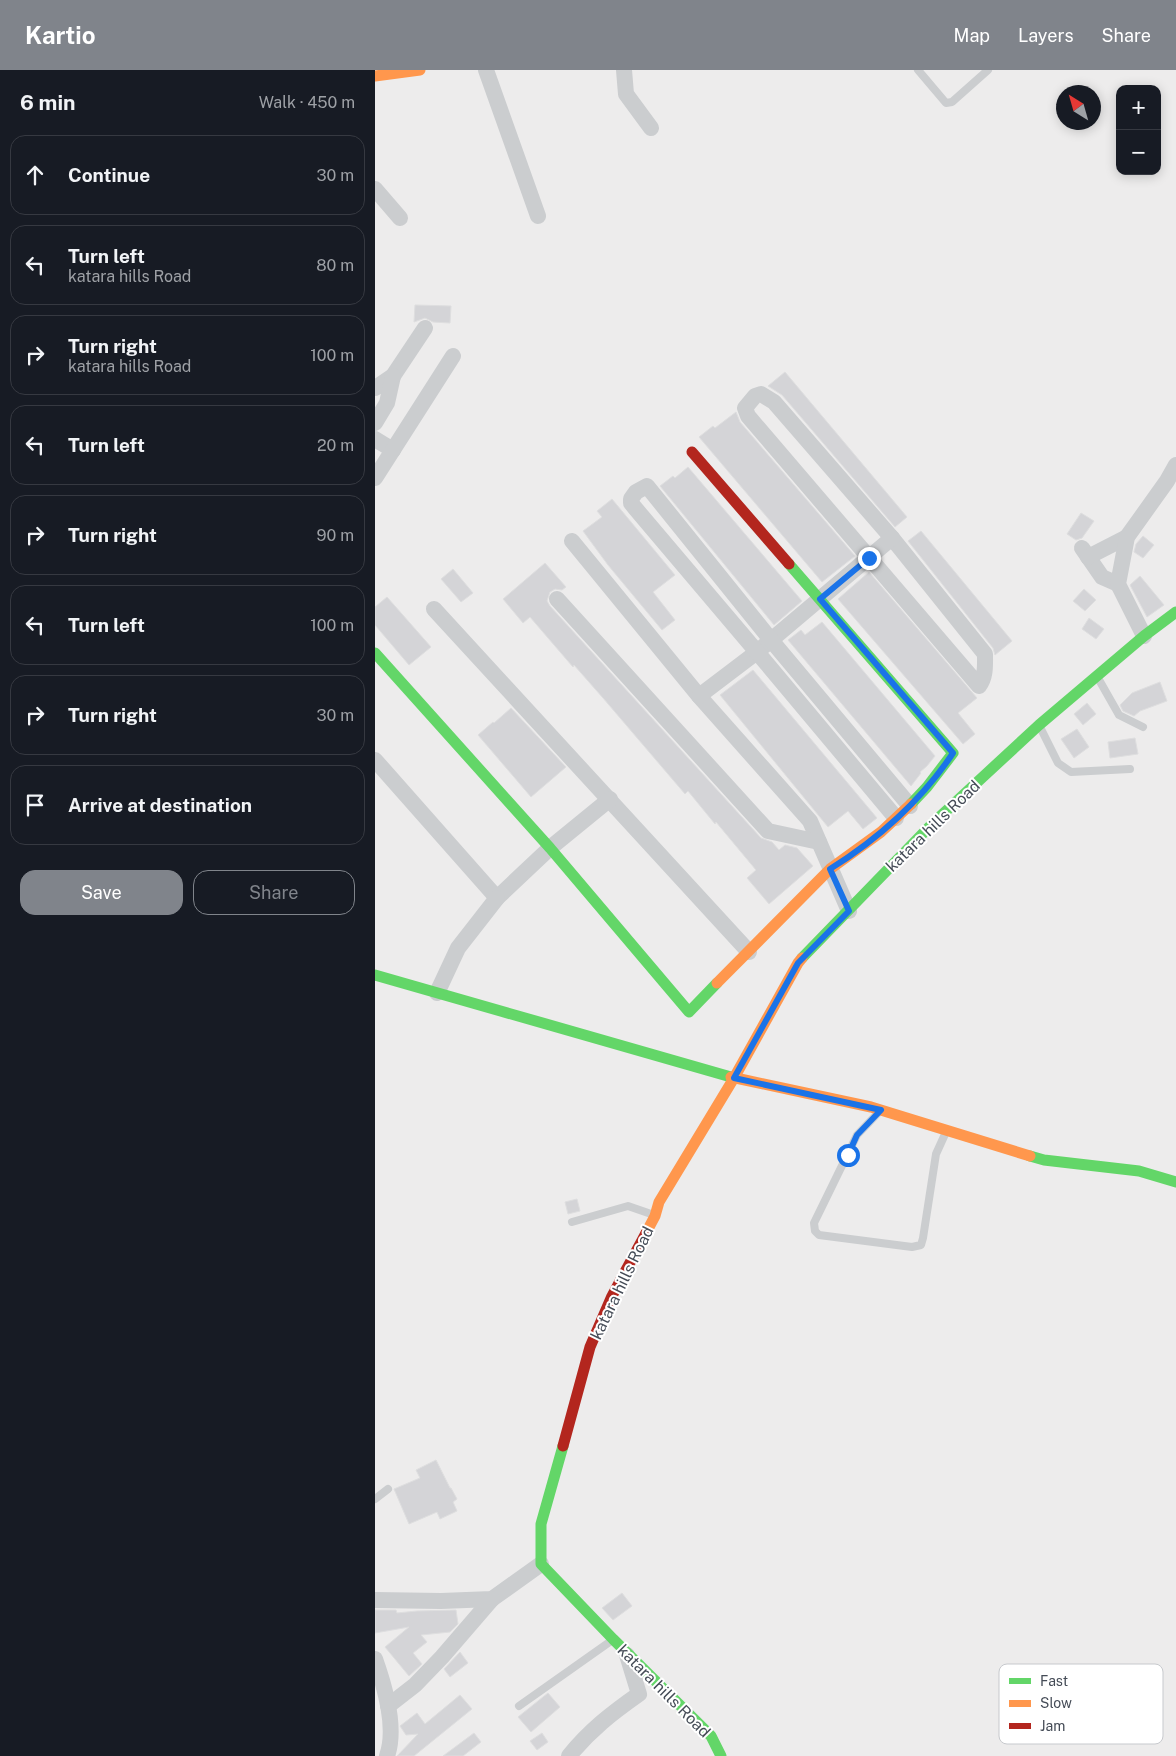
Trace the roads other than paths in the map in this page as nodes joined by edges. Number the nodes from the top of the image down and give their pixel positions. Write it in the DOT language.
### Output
graph roads {
  1 [pos="420,70"];
  2 [pos="486,70"];
  3 [pos="624,70"];
  4 [pos="919,70"];
  5 [pos="988,70"];
  6 [pos="375,76"];
  7 [pos="651,128"];
  8 [pos="375,189"];
  9 [pos="537,216"];
  10 [pos="400,218"];
  11 [pos="425,328"];
  12 [pos="453,356"];
  13 [pos="393,376"];
  14 [pos="375,388"];
  15 [pos="375,423"];
  16 [pos="375,439"];
  17 [pos="393,450"];
  18 [pos="692,452"];
  19 [pos="1176,465"];
  20 [pos="375,478"];
  21 [pos="1127,537"];
  22 [pos="892,538"];
  23 [pos="572,541"];
  24 [pos="869,558"];
  25 [pos="1118,584"];
  26 [pos="557,599"];
  27 [pos="820,599"];
  28 [pos="434,609"];
  29 [pos="1176,612"];
  30 [pos="1144,636"];
  31 [pos="771,640"];
  32 [pos="757,652"];
  33 [pos="375,653"];
  34 [pos="1097,676"];
  35 [pos="699,696"];
  36 [pos="1039,725"];
  37 [pos="1143,727"];
  38 [pos="375,760"];
  39 [pos="1130,770"];
  40 [pos="610,799"];
  41 [pos="910,806"];
  42 [pos="896,818"];
  43 [pos="819,842"];
  44 [pos="550,848"];
  45 [pos="830,869"];
  46 [pos="497,898"];
  47 [pos="849,911"];
  48 [pos="749,952"];
  49 [pos="375,975"];
  50 [pos="437,993"];
  51 [pos="734,1078"];
  52 [pos="881,1110"];
  53 [pos="947,1130"];
  54 [pos="1176,1182"];
  55 [pos="655,1216"];
  56 [pos="572,1222"];
  57 [pos="389,1489"];
  58 [pos="375,1499"];
  59 [pos="541,1564"];
  60 [pos="492,1599"];
  61 [pos="375,1600"];
  62 [pos="613,1639"];
  63 [pos="626,1652"];
  64 [pos="375,1659"];
  65 [pos="382,1701"];
  66 [pos="519,1706"];
  67 [pos="387,1756"];
  68 [pos="569,1756"];
  69 [pos="721,1756"];
  1 -- 6 [label="street"];
  2 -- 9 [label="street"];
  3 -- 7 [label="street"];
  4 -- 5 [label="lane"];
  8 -- 10 [label="street"];
  11 -- 13 [label="street"];
  12 -- 17 [label="street"];
  13 -- 14 [label="street"];
  13 -- 15 [label="street"];
  16 -- 17 [label="street"];
  17 -- 20 [label="street"];
  18 -- 27 [label="street"];
  19 -- 21 [label="street"];
  21 -- 25 [label="street"];
  21 -- 25 [label="street"];
  22 -- 24 [label="street"];
  22 -- 24 [label="street"];
  22 -- 24 [label="street"];
  23 -- 35 [label="street"];
  24 -- 27 [label="street"];
  25 -- 30 [label="street"];
  26 -- 43 [label="street"];
  27 -- 31 [label="street"];
  27 -- 41 [label="street"];
  28 -- 40 [label="street"];
  29 -- 30 [label="street, katara hills Road"];
  30 -- 34 [label="street, katara hills Road"];
  31 -- 32 [label="street"];
  31 -- 32 [label="street"];
  31 -- 41 [label="street"];
  32 -- 35 [label="street"];
  32 -- 42 [label="street"];
  33 -- 44 [label="street"];
  34 -- 36 [label="street, katara hills Road"];
  34 -- 37 [label="lane"];
  35 -- 43 [label="street"];
  36 -- 39 [label="lane"];
  36 -- 47 [label="street, katara hills Road"];
  38 -- 46 [label="street"];
  40 -- 44 [label="street"];
  40 -- 48 [label="street"];
  41 -- 42 [label="street"];
  42 -- 45 [label="street"];
  43 -- 45 [label="street"];
  44 -- 46 [label="street"];
  44 -- 48 [label="street"];
  45 -- 47 [label="street"];
  45 -- 48 [label="street"];
  46 -- 50 [label="street"];
  47 -- 51 [label="street, katara hills Road"];
  49 -- 50 [label="street"];
  50 -- 51 [label="street"];
  51 -- 52 [label="street"];
  51 -- 55 [label="street, katara hills Road"];
  52 -- 53 [label="street"];
  52 -- 53 [label="lane"];
  53 -- 54 [label="street"];
  55 -- 56 [label="lane"];
  55 -- 59 [label="street, katara hills Road"];
  57 -- 58 [label="lane"];
  59 -- 60 [label="street"];
  59 -- 62 [label="street, katara hills Road"];
  60 -- 61 [label="street"];
  60 -- 65 [label="street"];
  62 -- 63 [label="street, katara hills Road"];
  62 -- 66 [label="lane"];
  63 -- 68 [label="street"];
  63 -- 69 [label="street, katara hills Road"];
  64 -- 65 [label="street"];
  65 -- 67 [label="street"];
}
